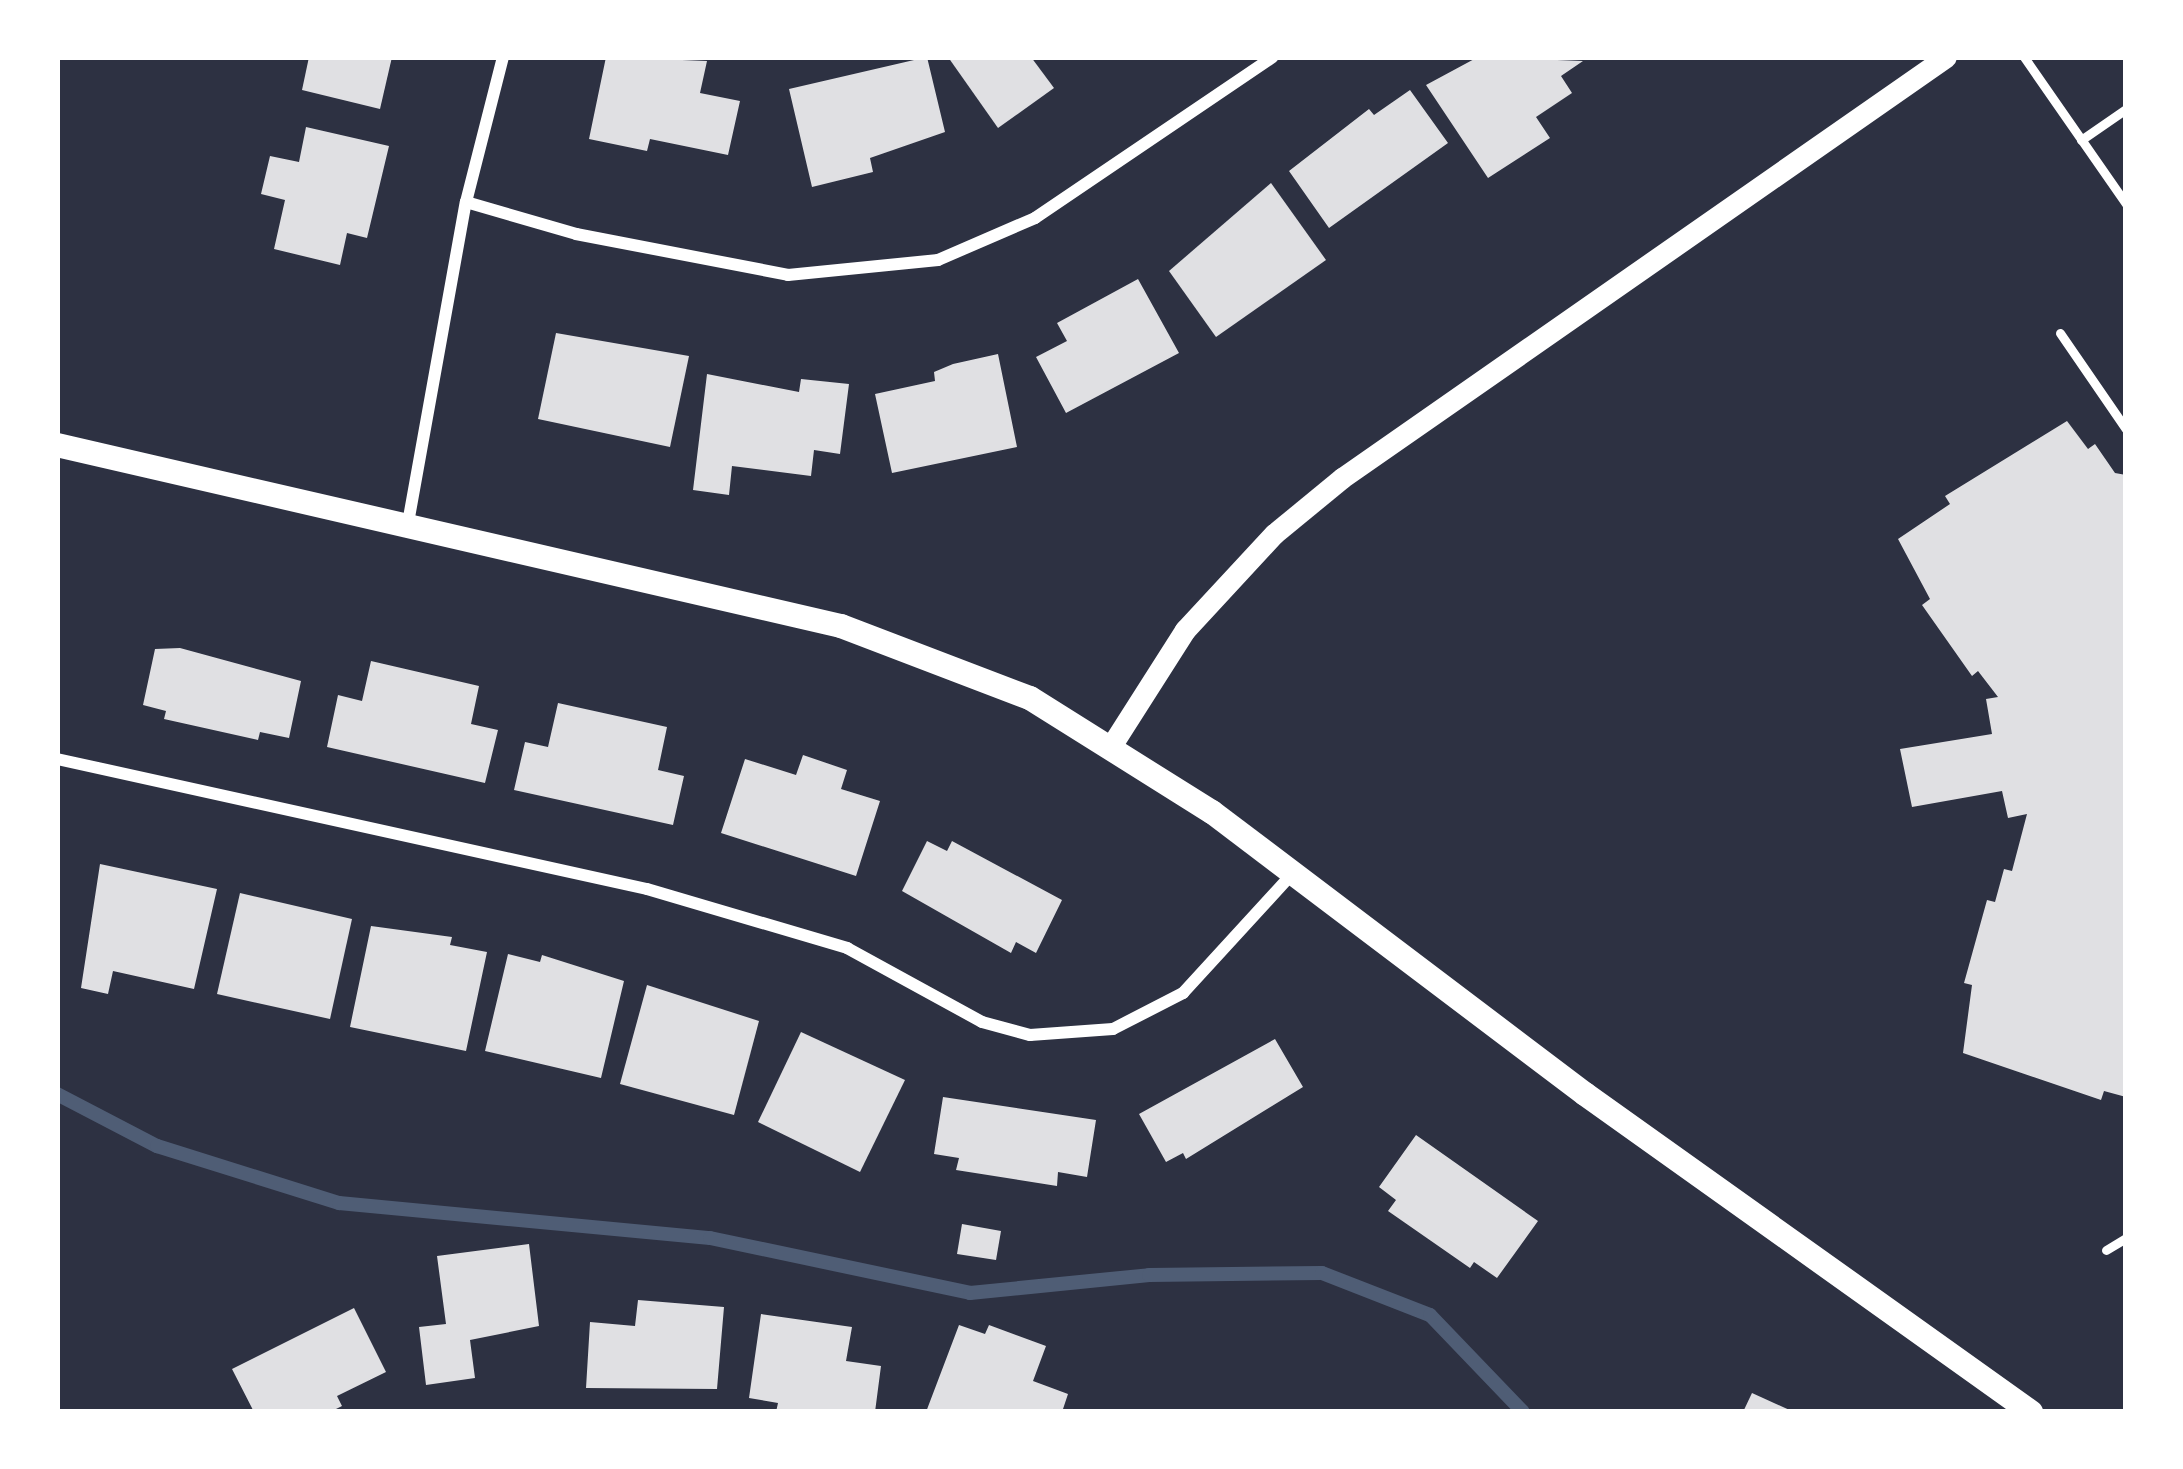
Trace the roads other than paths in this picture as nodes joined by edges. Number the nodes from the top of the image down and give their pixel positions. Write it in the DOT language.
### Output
graph roads {
  1 [pos="503,57"];
  2 [pos="1273,57"];
  3 [pos="1946,57"];
  4 [pos="2024,57"];
  5 [pos="2126,109"];
  6 [pos="2081,140"];
  7 [pos="466,202"];
  8 [pos="2126,204"];
  9 [pos="2060,333"];
  10 [pos="2126,429"];
  11 [pos="57,445"];
  12 [pos="408,523"];
  13 [pos="1113,743"];
  14 [pos="57,759"];
  15 [pos="1292,873"];
  16 [pos="2126,1238"];
  17 [pos="2106,1250"];
  18 [pos="2004,1404"];
  19 [pos="2031,1412"];
  1 -- 7 [label="street"];
  2 -- 7 [label="street"];
  3 -- 13 [label="street"];
  4 -- 6 [label="lane"];
  5 -- 6 [label="lane"];
  6 -- 8 [label="lane"];
  7 -- 12 [label="street"];
  9 -- 10 [label="lane"];
  11 -- 12 [label="main road"];
  12 -- 13 [label="main road"];
  13 -- 15 [label="main road"];
  14 -- 15 [label="street"];
  15 -- 18 [label="main road"];
  16 -- 17 [label="lane"];
  18 -- 19 [label="main road"];
}
